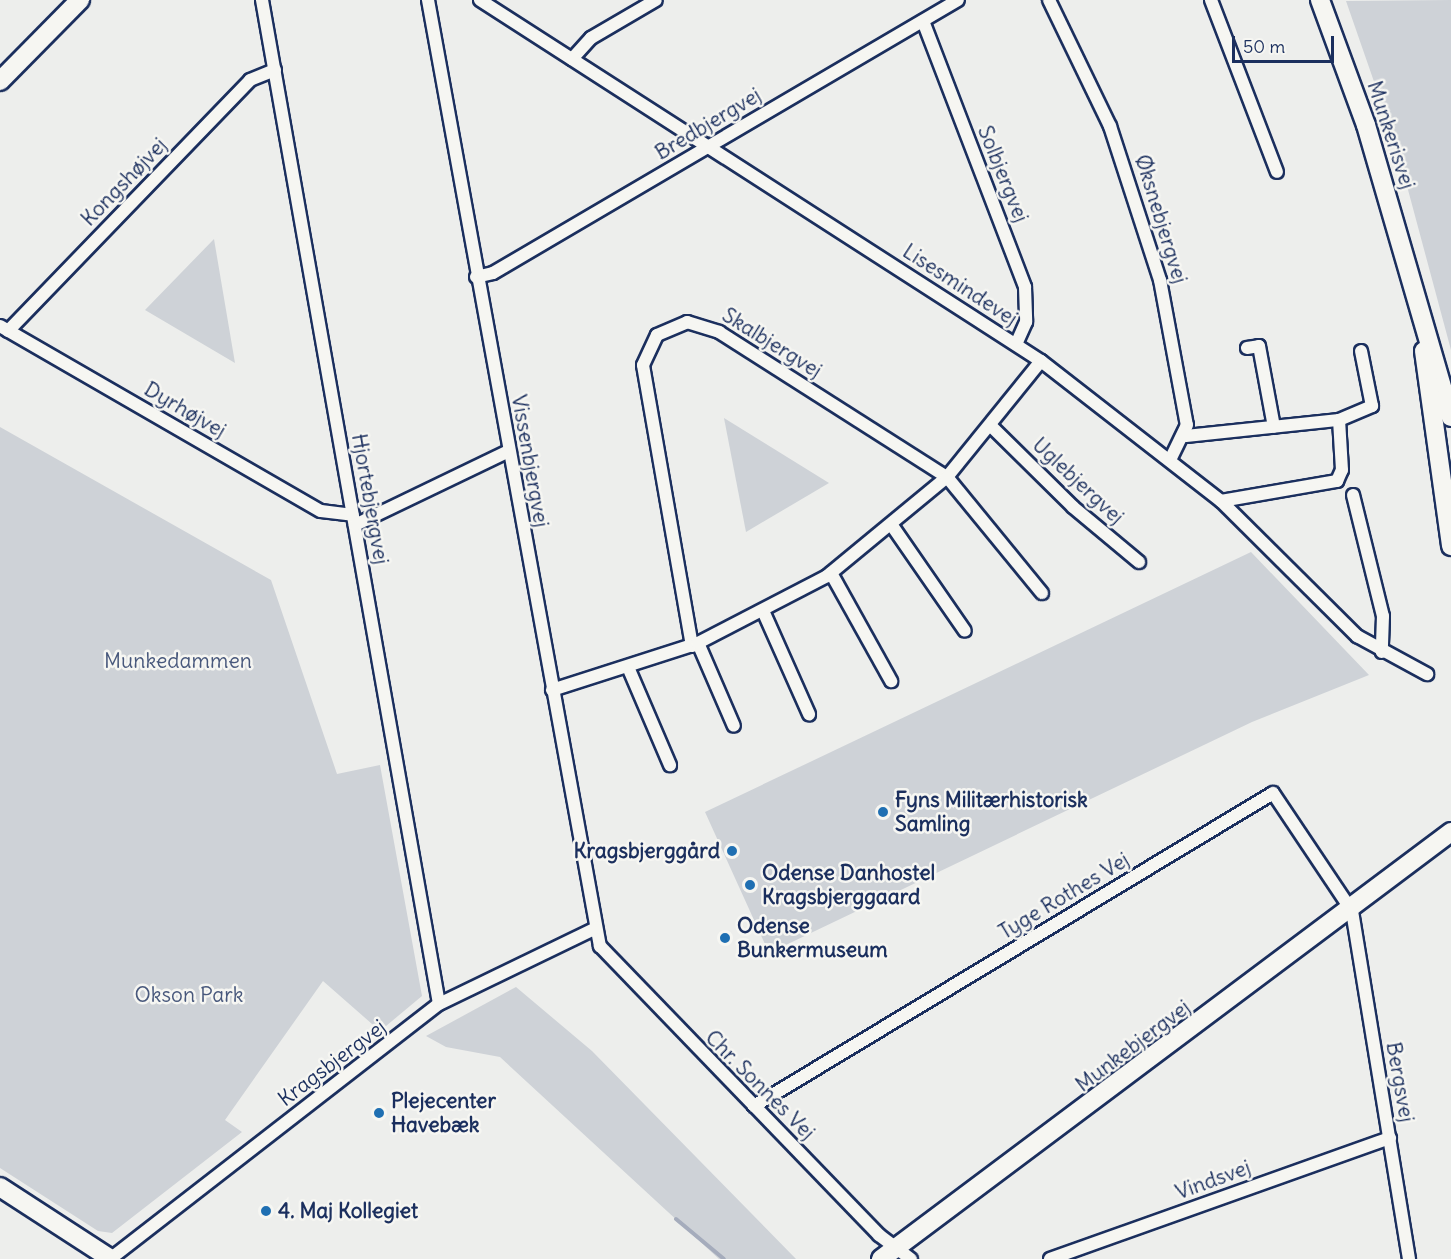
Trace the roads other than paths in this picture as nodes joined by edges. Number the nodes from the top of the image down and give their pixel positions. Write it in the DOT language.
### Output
graph roads {
  1 [pos="80,0"];
  2 [pos="262,0"];
  3 [pos="428,0"];
  4 [pos="480,0"];
  5 [pos="656,0"];
  6 [pos="958,0"];
  7 [pos="1049,0"];
  8 [pos="1210,0"];
  9 [pos="1320,0"];
  10 [pos="923,21"];
  11 [pos="572,59"];
  12 [pos="274,70"];
  13 [pos="0,81"];
  14 [pos="709,147"];
  15 [pos="1277,172"];
  16 [pos="476,277"];
  17 [pos="1413,287"];
  18 [pos="4,329"];
  19 [pos="1016,344"];
  20 [pos="1246,348"];
  21 [pos="1361,351"];
  22 [pos="1041,361"];
  23 [pos="1451,417"];
  24 [pos="1339,420"];
  25 [pos="992,427"];
  26 [pos="1274,427"];
  27 [pos="1185,436"];
  28 [pos="509,451"];
  29 [pos="1170,458"];
  30 [pos="947,477"];
  31 [pos="1353,495"];
  32 [pos="1221,501"];
  33 [pos="354,520"];
  34 [pos="893,527"];
  35 [pos="1451,546"];
  36 [pos="1139,562"];
  37 [pos="831,573"];
  38 [pos="1042,593"];
  39 [pos="764,613"];
  40 [pos="965,631"];
  41 [pos="695,644"];
  42 [pos="1382,652"];
  43 [pos="628,668"];
  44 [pos="1427,674"];
  45 [pos="891,681"];
  46 [pos="552,690"];
  47 [pos="809,714"];
  48 [pos="734,726"];
  49 [pos="670,765"];
  50 [pos="1451,832"];
  51 [pos="1451,850"];
  52 [pos="1410,867"];
  53 [pos="1352,911"];
  54 [pos="596,928"];
  55 [pos="439,1004"];
  56 [pos="754,1106"];
  57 [pos="1390,1138"];
  58 [pos="0,1187"];
  59 [pos="896,1247"];
  60 [pos="110,1259"];
  61 [pos="881,1259"];
  62 [pos="911,1259"];
  63 [pos="1050,1259"];
  64 [pos="1409,1259"];
  1 -- 13 [label="street"];
  2 -- 12 [label="street, Hjortebjergvej"];
  3 -- 16 [label="street, Vissenbjergvej"];
  4 -- 11 [label="street, Lisesmindevej"];
  5 -- 11 [label="street"];
  6 -- 10 [label="street, Bredbjergvej"];
  7 -- 27 [label="street, Øksnebjergvej"];
  8 -- 15 [label="street"];
  9 -- 17 [label="street, Munkerisvej"];
  10 -- 14 [label="street, Bredbjergvej"];
  10 -- 19 [label="street, Solbjergvej"];
  11 -- 14 [label="street, Lisesmindevej"];
  12 -- 18 [label="street, Kongshøjvej"];
  12 -- 33 [label="street, Hjortebjergvej"];
  14 -- 16 [label="street, Bredbjergvej"];
  14 -- 19 [label="street, Lisesmindevej"];
  16 -- 28 [label="street, Vissenbjergvej"];
  17 -- 23 [label="street, Munkerisvej"];
  17 -- 35 [label="street, Munkerisvej"];
  18 -- 33 [label="street, Dyrhøjvej"];
  19 -- 22 [label="street, Lisesmindevej"];
  20 -- 26 [label="street"];
  21 -- 24 [label="street"];
  22 -- 25 [label="street"];
  22 -- 29 [label="street, Lisesmindevej"];
  24 -- 26 [label="street"];
  24 -- 32 [label="street"];
  25 -- 30 [label="street"];
  25 -- 36 [label="street, Uglebjergvej"];
  26 -- 27 [label="street"];
  27 -- 29 [label="street"];
  28 -- 33 [label="street"];
  28 -- 46 [label="street, Vissenbjergvej"];
  29 -- 32 [label="street, Lisesmindevej"];
  30 -- 34 [label="street"];
  30 -- 38 [label="street"];
  30 -- 41 [label="street, Skalbjergvej"];
  31 -- 42 [label="street"];
  32 -- 42 [label="street, Lisesmindevej"];
  33 -- 55 [label="street, Hjortebjergvej"];
  34 -- 37 [label="street"];
  34 -- 40 [label="street"];
  37 -- 39 [label="street"];
  37 -- 45 [label="street"];
  39 -- 41 [label="street"];
  39 -- 47 [label="street"];
  41 -- 43 [label="street"];
  41 -- 48 [label="street"];
  42 -- 44 [label="street, Lisesmindevej"];
  43 -- 46 [label="street"];
  43 -- 49 [label="street"];
  46 -- 54 [label="street, Vissenbjergvej"];
  50 -- 52 [label="street, Munkebjergvej"];
  51 -- 52 [label="street, Munkebjergvej"];
  52 -- 53 [label="street, Munkebjergvej"];
  53 -- 56 [label="street, Tyge Rothes Vej"];
  53 -- 57 [label="street, Bergsvej"];
  53 -- 59 [label="street, Munkebjergvej"];
  54 -- 55 [label="street, Kragsbjergvej"];
  54 -- 56 [label="street, Chr. Sonnes Vej"];
  55 -- 60 [label="street, Kragsbjergvej"];
  56 -- 59 [label="street, Chr. Sonnes Vej"];
  57 -- 63 [label="street, Vindsvej"];
  57 -- 64 [label="street, Bergsvej"];
  58 -- 60 [label="street"];
  59 -- 61 [label="street, Munkebjergvej"];
  59 -- 62 [label="street, Chr. Sonnes Vej"];
}
